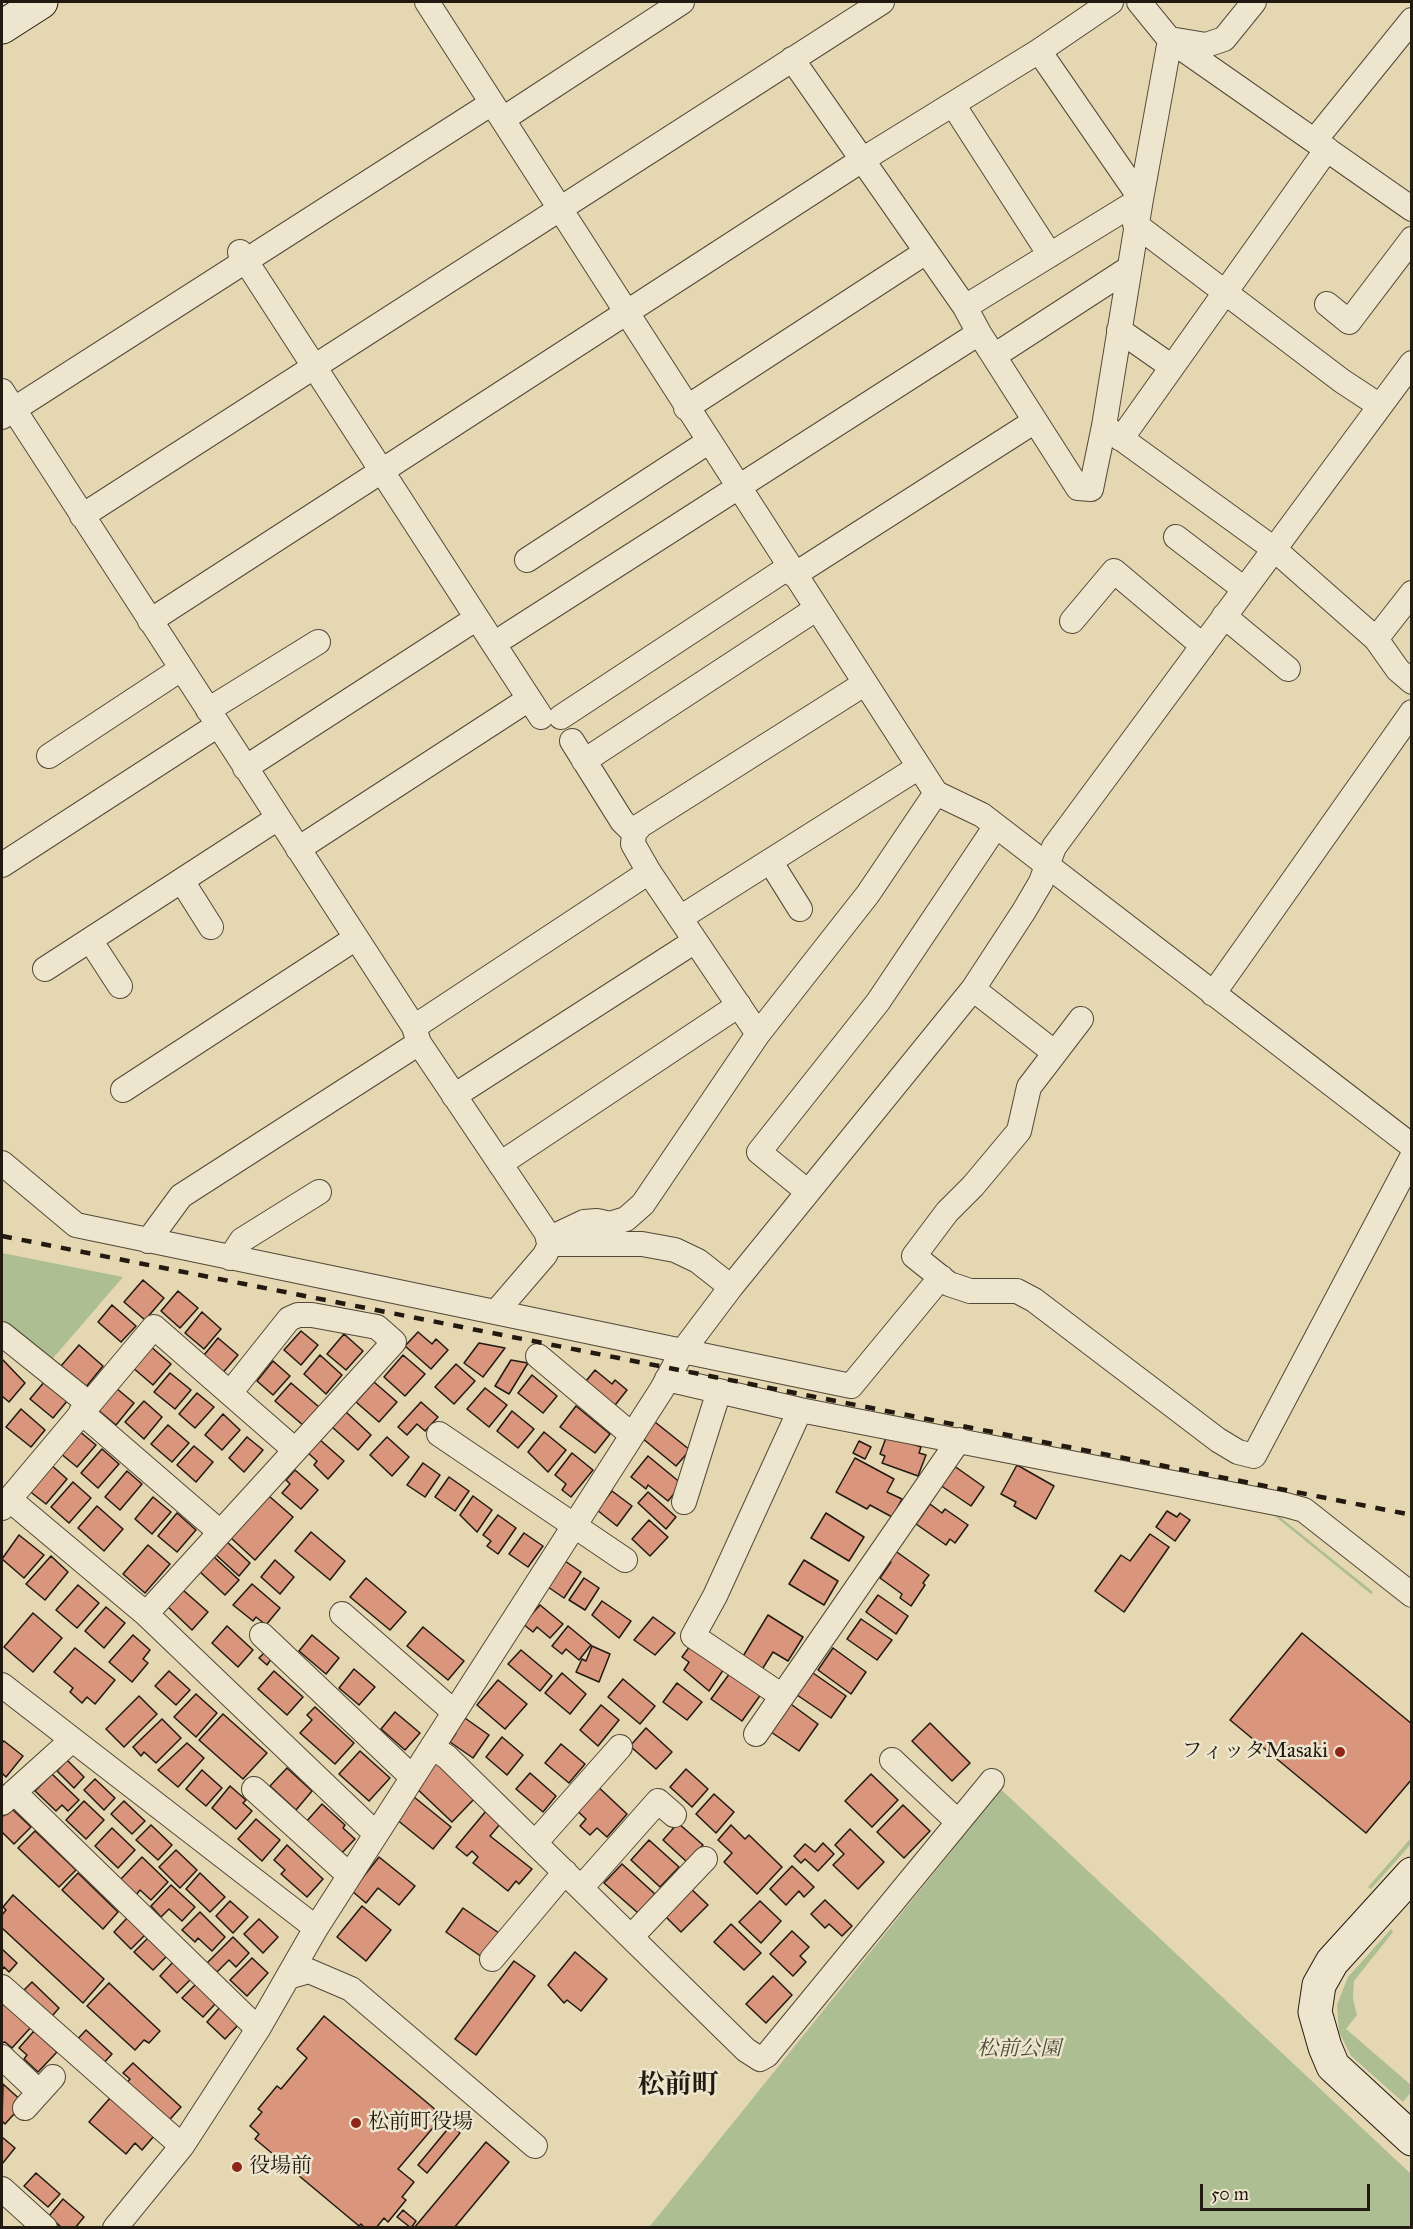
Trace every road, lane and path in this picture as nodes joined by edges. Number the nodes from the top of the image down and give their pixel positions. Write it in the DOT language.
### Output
graph roads {
  1 [pos="41,2"];
  2 [pos="428,2"];
  3 [pos="682,2"];
  4 [pos="882,2"];
  5 [pos="1111,2"];
  6 [pos="1139,2"];
  7 [pos="1254,2"];
  8 [pos="1412,20"];
  9 [pos="2,27"];
  10 [pos="1170,40"];
  11 [pos="1039,51"];
  12 [pos="792,59"];
  13 [pos="954,106"];
  14 [pos="497,111"];
  15 [pos="1321,145"];
  16 [pos="862,160"];
  17 [pos="1141,199"];
  18 [pos="560,209"];
  19 [pos="1412,209"];
  20 [pos="1135,224"];
  21 [pos="1412,239"];
  22 [pos="926,252"];
  23 [pos="1050,255"];
  24 [pos="243,256"];
  25 [pos="1128,269"];
  26 [pos="1226,291"];
  27 [pos="1327,304"];
  28 [pos="965,307"];
  29 [pos="626,313"];
  30 [pos="1119,330"];
  31 [pos="979,333"];
  32 [pos="994,356"];
  33 [pos="315,366"];
  34 [pos="1172,367"];
  35 [pos="1410,367"];
  36 [pos="5,406"];
  37 [pos="1380,406"];
  38 [pos="686,408"];
  39 [pos="1035,421"];
  40 [pos="1113,433"];
  41 [pos="708,442"];
  42 [pos="382,471"];
  43 [pos="738,489"];
  44 [pos="82,516"];
  45 [pos="1176,537"];
  46 [pos="1274,549"];
  47 [pos="527,560"];
  48 [pos="791,571"];
  49 [pos="1245,589"];
  50 [pos="1412,593"];
  51 [pos="816,609"];
  52 [pos="1224,616"];
  53 [pos="477,618"];
  54 [pos="150,621"];
  55 [pos="1072,621"];
  56 [pos="506,636"];
  57 [pos="1376,639"];
  58 [pos="318,642"];
  59 [pos="1203,646"];
  60 [pos="181,669"];
  61 [pos="1288,669"];
  62 [pos="1409,676"];
  63 [pos="864,684"];
  64 [pos="544,711"];
  65 [pos="1412,712"];
  66 [pos="213,718"];
  67 [pos="49,756"];
  68 [pos="919,767"];
  69 [pos="245,768"];
  70 [pos="936,793"];
  71 [pos="279,818"];
  72 [pos="996,826"];
  73 [pos="634,833"];
  74 [pos="298,849"];
  75 [pos="770,861"];
  76 [pos="2,866"];
  77 [pos="1047,866"];
  78 [pos="650,872"];
  79 [pos="182,881"];
  80 [pos="800,909"];
  81 [pos="680,918"];
  82 [pos="211,927"];
  83 [pos="356,938"];
  84 [pos="90,940"];
  85 [pos="695,940"];
  86 [pos="45,969"];
  87 [pos="120,986"];
  88 [pos="973,989"];
  89 [pos="1213,994"];
  90 [pos="739,1005"];
  91 [pos="1081,1019"];
  92 [pos="758,1034"];
  93 [pos="417,1035"];
  94 [pos="1055,1053"];
  95 [pos="123,1090"];
  96 [pos="454,1096"];
  97 [pos="1412,1146"];
  98 [pos="1412,1157"];
  99 [pos="2,1162"];
  100 [pos="500,1164"];
  101 [pos="319,1192"];
  102 [pos="808,1192"];
  103 [pos="148,1241"];
  104 [pos="549,1242"];
  105 [pos="230,1258"];
  106 [pos="941,1277"];
  107 [pos="731,1287"];
  108 [pos="496,1312"];
  109 [pos="2,1334"];
  110 [pos="682,1352"];
  111 [pos="538,1356"];
  112 [pos="667,1379"];
  113 [pos="719,1391"];
  114 [pos="230,1393"];
  115 [pos="85,1408"];
  116 [pos="800,1410"];
  117 [pos="439,1434"];
  118 [pos="632,1435"];
  119 [pos="959,1440"];
  120 [pos="296,1450"];
  121 [pos="684,1502"];
  122 [pos="5,1503"];
  123 [pos="573,1527"];
  124 [pos="220,1532"];
  125 [pos="625,1560"];
  126 [pos="1412,1595"];
  127 [pos="146,1614"];
  128 [pos="342,1614"];
  129 [pos="262,1635"];
  130 [pos="2,1685"];
  131 [pos="783,1696"];
  132 [pos="454,1712"];
  133 [pos="756,1734"];
  134 [pos="72,1740"];
  135 [pos="432,1747"];
  136 [pos="620,1747"];
  137 [pos="892,1760"];
  138 [pos="412,1777"];
  139 [pos="992,1781"];
  140 [pos="254,1789"];
  141 [pos="8,1798"];
  142 [pos="674,1815"];
  143 [pos="957,1821"];
  144 [pos="376,1834"];
  145 [pos="535,1843"];
  146 [pos="705,1859"];
  147 [pos="1412,1874"];
  148 [pos="349,1875"];
  149 [pos="573,1880"];
  150 [pos="316,1928"];
  151 [pos="631,1937"];
  152 [pos="492,1959"];
  153 [pos="288,1977"];
  154 [pos="2,1987"];
  155 [pos="258,2028"];
  156 [pos="2,2057"];
  157 [pos="39,2092"];
  158 [pos="1412,2139"];
  159 [pos="182,2146"];
  160 [pos="535,2146"];
  161 [pos="2,2189"];
  162 [pos="45,2228"];
  163 [pos="115,2228"];
  1 -- 9 [label="street"];
  2 -- 14 [label="street"];
  3 -- 14 [label="street"];
  4 -- 12 [label="street"];
  5 -- 11 [label="street"];
  6 -- 10 [label="street"];
  7 -- 10 [label="street"];
  8 -- 15 [label="street"];
  10 -- 15 [label="street"];
  10 -- 17 [label="street"];
  11 -- 13 [label="street"];
  11 -- 17 [label="street"];
  12 -- 16 [label="street"];
  12 -- 18 [label="street"];
  13 -- 16 [label="street"];
  13 -- 23 [label="street"];
  14 -- 18 [label="street"];
  14 -- 24 [label="street"];
  15 -- 19 [label="street"];
  15 -- 26 [label="street"];
  16 -- 22 [label="street"];
  16 -- 29 [label="street"];
  17 -- 20 [label="street"];
  17 -- 23 [label="street"];
  18 -- 29 [label="street"];
  18 -- 33 [label="street"];
  20 -- 25 [label="street"];
  20 -- 26 [label="street"];
  21 -- 27 [label="street"];
  22 -- 28 [label="street"];
  22 -- 38 [label="street"];
  23 -- 28 [label="street"];
  24 -- 33 [label="street"];
  24 -- 36 [label="street"];
  25 -- 30 [label="street"];
  25 -- 32 [label="street"];
  26 -- 34 [label="street"];
  26 -- 37 [label="street"];
  28 -- 31 [label="street"];
  29 -- 38 [label="street"];
  29 -- 42 [label="street"];
  30 -- 34 [label="street"];
  30 -- 40 [label="street"];
  31 -- 32 [label="street"];
  31 -- 43 [label="street"];
  32 -- 39 [label="street"];
  33 -- 42 [label="street"];
  33 -- 44 [label="street"];
  34 -- 40 [label="street"];
  35 -- 37 [label="street"];
  36 -- 44 [label="street"];
  37 -- 46 [label="street"];
  38 -- 41 [label="street"];
  39 -- 40 [label="street"];
  39 -- 48 [label="street"];
  40 -- 46 [label="street"];
  41 -- 43 [label="street"];
  41 -- 47 [label="street"];
  42 -- 53 [label="street"];
  42 -- 54 [label="street"];
  43 -- 48 [label="street"];
  43 -- 56 [label="street"];
  44 -- 54 [label="street"];
  45 -- 49 [label="street"];
  46 -- 49 [label="street"];
  46 -- 57 [label="street"];
  48 -- 51 [label="street"];
  48 -- 64 [label="street"];
  49 -- 52 [label="street"];
  50 -- 57 [label="street"];
  51 -- 63 [label="street"];
  51 -- 73 [label="street"];
  52 -- 59 [label="street"];
  52 -- 61 [label="street"];
  53 -- 64 [label="street"];
  53 -- 69 [label="street"];
  54 -- 60 [label="street"];
  55 -- 59 [label="street"];
  57 -- 62 [label="street"];
  58 -- 66 [label="street"];
  59 -- 77 [label="street"];
  60 -- 66 [label="street"];
  60 -- 67 [label="street"];
  63 -- 68 [label="street"];
  63 -- 73 [label="street"];
  64 -- 74 [label="street"];
  65 -- 89 [label="street"];
  66 -- 69 [label="street"];
  66 -- 76 [label="street"];
  68 -- 70 [label="street"];
  68 -- 75 [label="street"];
  69 -- 71 [label="street"];
  70 -- 72 [label="street"];
  70 -- 92 [label="street"];
  71 -- 74 [label="street"];
  71 -- 79 [label="street"];
  72 -- 77 [label="street"];
  72 -- 102 [label="street"];
  73 -- 78 [label="street"];
  74 -- 83 [label="street"];
  75 -- 80 [label="street"];
  75 -- 81 [label="street"];
  77 -- 88 [label="street"];
  77 -- 89 [label="street"];
  78 -- 81 [label="street"];
  78 -- 93 [label="street"];
  79 -- 82 [label="street"];
  79 -- 84 [label="street"];
  81 -- 85 [label="street"];
  83 -- 93 [label="street"];
  83 -- 95 [label="street"];
  84 -- 86 [label="street"];
  84 -- 87 [label="street"];
  85 -- 90 [label="street"];
  85 -- 96 [label="street"];
  88 -- 94 [label="street"];
  88 -- 102 [label="street"];
  89 -- 97 [label="street"];
  90 -- 92 [label="street"];
  90 -- 100 [label="street"];
  91 -- 94 [label="street"];
  92 -- 104 [label="street"];
  93 -- 96 [label="street"];
  93 -- 103 [label="street"];
  94 -- 106 [label="street"];
  96 -- 100 [label="street"];
  98 -- 106 [label="street"];
  99 -- 103 [label="street"];
  100 -- 104 [label="street"];
  101 -- 105 [label="street"];
  102 -- 107 [label="street"];
  103 -- 105 [label="street"];
  104 -- 107 [label="street"];
  104 -- 108 [label="street"];
  105 -- 108 [label="street"];
  106 -- 110 [label="street"];
  107 -- 110 [label="street"];
  108 -- 110 [label="street"];
  109 -- 115 [label="street"];
  110 -- 112 [label="street"];
  111 -- 118 [label="street"];
  112 -- 113 [label="street"];
  112 -- 118 [label="street"];
  113 -- 116 [label="street"];
  113 -- 121 [label="street"];
  114 -- 115 [label="street"];
  114 -- 120 [label="street"];
  114 -- 120 [label="street"];
  115 -- 122 [label="street"];
  115 -- 124 [label="street"];
  116 -- 119 [label="street"];
  116 -- 131 [label="street"];
  117 -- 123 [label="street"];
  118 -- 123 [label="street"];
  119 -- 126 [label="street"];
  119 -- 131 [label="street"];
  120 -- 124 [label="street"];
  122 -- 127 [label="street"];
  123 -- 125 [label="street"];
  123 -- 132 [label="street"];
  124 -- 127 [label="street"];
  127 -- 144 [label="street"];
  128 -- 132 [label="street"];
  129 -- 138 [label="street"];
  130 -- 134 [label="street"];
  131 -- 133 [label="street"];
  132 -- 135 [label="street"];
  134 -- 141 [label="street"];
  134 -- 150 [label="street"];
  135 -- 138 [label="street"];
  135 -- 145 [label="street"];
  136 -- 145 [label="street"];
  137 -- 143 [label="street"];
  138 -- 144 [label="street"];
  139 -- 143 [label="street"];
  140 -- 148 [label="street"];
  141 -- 155 [label="street"];
  142 -- 149 [label="street"];
  143 -- 151 [label="street"];
  144 -- 148 [label="street"];
  145 -- 149 [label="street"];
  146 -- 151 [label="street"];
  147 -- 158 [label="street"];
  148 -- 150 [label="street"];
  149 -- 151 [label="street"];
  149 -- 152 [label="street"];
  150 -- 153 [label="street"];
  153 -- 155 [label="street"];
  153 -- 160 [label="street"];
  154 -- 159 [label="street"];
  155 -- 159 [label="street"];
  156 -- 157 [label="street"];
  159 -- 163 [label="street"];
  161 -- 162 [label="street"];
}
